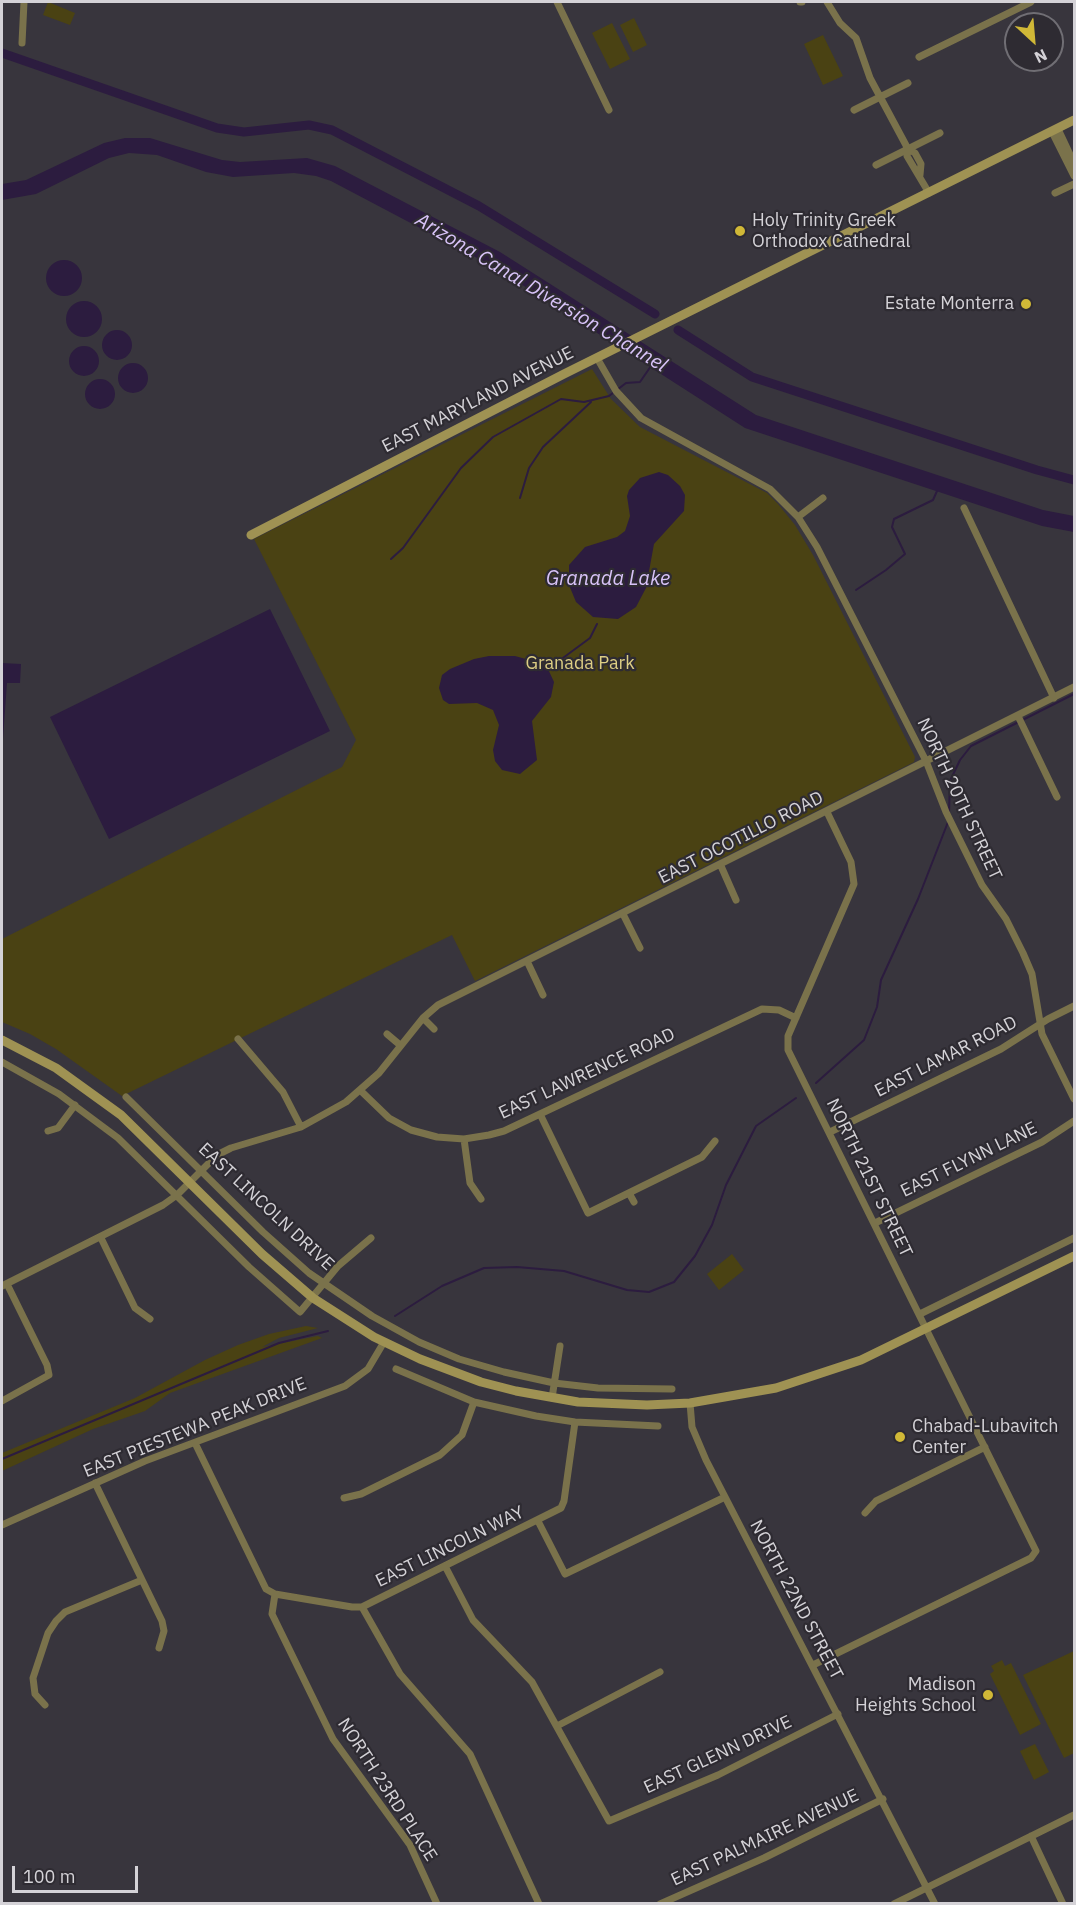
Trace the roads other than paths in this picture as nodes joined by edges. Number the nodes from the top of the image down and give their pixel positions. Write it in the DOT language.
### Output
graph roads {
  1 [pos="24,2"];
  2 [pos="557,2"];
  3 [pos="827,2"];
  4 [pos="1031,2"];
  5 [pos="22,44"];
  6 [pos="920,57"];
  7 [pos="908,83"];
  8 [pos="880,97"];
  9 [pos="609,110"];
  10 [pos="854,110"];
  11 [pos="1074,120"];
  12 [pos="1055,130"];
  13 [pos="940,134"];
  14 [pos="908,149"];
  15 [pos="876,165"];
  16 [pos="1072,166"];
  17 [pos="1074,176"];
  18 [pos="1074,184"];
  19 [pos="929,193"];
  20 [pos="1054,193"];
  21 [pos="597,357"];
  22 [pos="823,498"];
  23 [pos="964,508"];
  24 [pos="798,517"];
  25 [pos="251,535"];
  26 [pos="1074,687"];
  27 [pos="1054,698"];
  28 [pos="1018,716"];
  29 [pos="926,761"];
  30 [pos="1057,797"];
  31 [pos="827,812"];
  32 [pos="721,866"];
  33 [pos="736,900"];
  34 [pos="623,914"];
  35 [pos="640,948"];
  36 [pos="527,960"];
  37 [pos="543,995"];
  38 [pos="1074,1006"];
  39 [pos="423,1018"];
  40 [pos="796,1018"];
  41 [pos="1039,1025"];
  42 [pos="434,1029"];
  43 [pos="387,1035"];
  44 [pos="238,1039"];
  45 [pos="2,1040"];
  46 [pos="400,1045"];
  47 [pos="2,1062"];
  48 [pos="361,1091"];
  49 [pos="126,1097"];
  50 [pos="1074,1099"];
  51 [pos="75,1105"];
  52 [pos="540,1114"];
  53 [pos="1074,1121"];
  54 [pos="301,1127"];
  55 [pos="48,1131"];
  56 [pos="830,1132"];
  57 [pos="464,1139"];
  58 [pos="715,1141"];
  59 [pos="201,1170"];
  60 [pos="190,1182"];
  61 [pos="629,1193"];
  62 [pos="177,1195"];
  63 [pos="481,1199"];
  64 [pos="634,1202"];
  65 [pos="875,1223"];
  66 [pos="101,1238"];
  67 [pos="371,1238"];
  68 [pos="1074,1238"];
  69 [pos="1074,1256"];
  70 [pos="323,1284"];
  71 [pos="4,1285"];
  72 [pos="313,1298"];
  73 [pos="920,1314"];
  74 [pos="150,1319"];
  75 [pos="927,1329"];
  76 [pos="384,1342"];
  77 [pos="560,1346"];
  78 [pos="396,1370"];
  79 [pos="554,1383"];
  80 [pos="672,1389"];
  81 [pos="552,1398"];
  82 [pos="2,1401"];
  83 [pos="474,1402"];
  84 [pos="690,1403"];
  85 [pos="575,1422"];
  86 [pos="658,1426"];
  87 [pos="195,1443"];
  88 [pos="985,1447"];
  89 [pos="95,1483"];
  90 [pos="725,1497"];
  91 [pos="344,1498"];
  92 [pos="865,1513"];
  93 [pos="538,1521"];
  94 [pos="2,1525"];
  95 [pos="445,1566"];
  96 [pos="142,1580"];
  97 [pos="275,1594"];
  98 [pos="362,1607"];
  99 [pos="159,1648"];
  100 [pos="813,1665"];
  101 [pos="660,1672"];
  102 [pos="45,1705"];
  103 [pos="838,1714"];
  104 [pos="557,1726"];
  105 [pos="882,1799"];
  106 [pos="1074,1815"];
  107 [pos="1031,1836"];
  108 [pos="927,1887"];
  109 [pos="437,1904"];
  110 [pos="539,1904"];
  111 [pos="660,1904"];
  112 [pos="894,1904"];
  113 [pos="935,1904"];
  114 [pos="1063,1904"];
  1 -- 5 [label="street"];
  2 -- 9 [label="street"];
  3 -- 8 [label="street"];
  4 -- 6 [label="street"];
  7 -- 8 [label="street"];
  8 -- 10 [label="street"];
  8 -- 14 [label="street"];
  11 -- 12 [label="main road, EAST MARYLAND AVENUE"];
  12 -- 16 [label="street"];
  12 -- 19 [label="main road, EAST MARYLAND AVENUE"];
  13 -- 14 [label="street"];
  14 -- 15 [label="street"];
  14 -- 19 [label="street"];
  16 -- 17 [label="street"];
  18 -- 20 [label="street"];
  19 -- 21 [label="main road, EAST MARYLAND AVENUE"];
  21 -- 24 [label="street, NORTH 20TH STREET"];
  21 -- 25 [label="main road, EAST MARYLAND AVENUE"];
  22 -- 24 [label="street"];
  23 -- 27 [label="street"];
  24 -- 29 [label="street, NORTH 20TH STREET"];
  26 -- 27 [label="street, EAST OCOTILLO ROAD"];
  27 -- 28 [label="street, EAST OCOTILLO ROAD"];
  28 -- 29 [label="street, EAST OCOTILLO ROAD"];
  28 -- 30 [label="street"];
  29 -- 31 [label="street, EAST OCOTILLO ROAD"];
  29 -- 41 [label="street, NORTH 20TH STREET"];
  31 -- 32 [label="street, EAST OCOTILLO ROAD"];
  31 -- 40 [label="street, NORTH 21ST STREET"];
  32 -- 33 [label="street"];
  32 -- 34 [label="street, EAST OCOTILLO ROAD"];
  34 -- 35 [label="street"];
  34 -- 36 [label="street, EAST OCOTILLO ROAD"];
  36 -- 37 [label="street"];
  36 -- 39 [label="street, EAST OCOTILLO ROAD"];
  38 -- 41 [label="street, EAST LAMAR ROAD"];
  39 -- 42 [label="street"];
  39 -- 46 [label="street, EAST OCOTILLO ROAD"];
  40 -- 52 [label="street, EAST LAWRENCE ROAD"];
  40 -- 56 [label="street, NORTH 21ST STREET"];
  41 -- 50 [label="street, NORTH 20TH STREET"];
  41 -- 56 [label="street, EAST LAMAR ROAD"];
  43 -- 46 [label="street"];
  44 -- 54 [label="street"];
  45 -- 60 [label="main road, EAST LINCOLN DRIVE"];
  46 -- 48 [label="street, EAST OCOTILLO ROAD"];
  47 -- 51 [label="street, EAST LINCOLN DRIVE"];
  48 -- 54 [label="street, EAST OCOTILLO ROAD"];
  48 -- 57 [label="street, EAST LAWRENCE ROAD"];
  49 -- 59 [label="street, EAST LINCOLN DRIVE"];
  51 -- 55 [label="street"];
  51 -- 62 [label="street, EAST LINCOLN DRIVE"];
  52 -- 57 [label="street, EAST LAWRENCE ROAD"];
  52 -- 61 [label="street"];
  53 -- 65 [label="street, EAST FLYNN LANE"];
  54 -- 59 [label="street, EAST OCOTILLO ROAD"];
  56 -- 65 [label="street, NORTH 21ST STREET"];
  57 -- 63 [label="street"];
  58 -- 61 [label="street"];
  59 -- 60 [label="street, EAST OCOTILLO ROAD"];
  59 -- 70 [label="street, EAST LINCOLN DRIVE"];
  60 -- 62 [label="street, EAST OCOTILLO ROAD"];
  60 -- 72 [label="main road, EAST LINCOLN DRIVE"];
  61 -- 64 [label="street"];
  62 -- 66 [label="street, EAST OCOTILLO ROAD"];
  62 -- 72 [label="street, EAST LINCOLN DRIVE"];
  65 -- 73 [label="street, NORTH 21ST STREET"];
  66 -- 71 [label="street, EAST OCOTILLO ROAD"];
  66 -- 74 [label="street"];
  67 -- 70 [label="street"];
  68 -- 73 [label="street"];
  69 -- 75 [label="main road, EAST LINCOLN DRIVE"];
  70 -- 72 [label="street"];
  70 -- 79 [label="street, EAST LINCOLN DRIVE"];
  71 -- 82 [label="street"];
  72 -- 76 [label="main road, EAST LINCOLN DRIVE"];
  73 -- 75 [label="street, NORTH 21ST STREET"];
  75 -- 84 [label="main road, EAST LINCOLN DRIVE"];
  75 -- 88 [label="street, NORTH 21ST STREET"];
  76 -- 81 [label="main road, EAST LINCOLN DRIVE"];
  76 -- 87 [label="street, EAST PIESTEWA PEAK DRIVE"];
  77 -- 79 [label="street"];
  78 -- 83 [label="street"];
  79 -- 80 [label="street, EAST LINCOLN DRIVE"];
  79 -- 81 [label="street"];
  81 -- 84 [label="main road, EAST LINCOLN DRIVE"];
  83 -- 85 [label="street"];
  83 -- 91 [label="street"];
  84 -- 90 [label="street, NORTH 22ND STREET"];
  85 -- 86 [label="street"];
  85 -- 93 [label="street, EAST LINCOLN WAY"];
  87 -- 89 [label="street, EAST PIESTEWA PEAK DRIVE"];
  87 -- 97 [label="street, EAST LINCOLN WAY"];
  88 -- 92 [label="street"];
  88 -- 100 [label="street, NORTH 21ST STREET"];
  89 -- 94 [label="street, EAST PIESTEWA PEAK DRIVE"];
  89 -- 96 [label="street"];
  90 -- 93 [label="street"];
  90 -- 100 [label="street, NORTH 22ND STREET"];
  93 -- 95 [label="street, EAST LINCOLN WAY"];
  95 -- 98 [label="street, EAST LINCOLN WAY"];
  95 -- 104 [label="street"];
  96 -- 99 [label="street"];
  96 -- 102 [label="street"];
  97 -- 98 [label="street, EAST LINCOLN WAY"];
  97 -- 109 [label="street, NORTH 23RD PLACE"];
  98 -- 110 [label="street"];
  100 -- 103 [label="street, NORTH 22ND STREET"];
  101 -- 104 [label="street"];
  103 -- 104 [label="street, EAST GLENN DRIVE"];
  103 -- 105 [label="street, NORTH 22ND STREET"];
  105 -- 108 [label="street, NORTH 22ND STREET"];
  105 -- 111 [label="street, EAST PALMAIRE AVENUE"];
  106 -- 107 [label="street"];
  107 -- 108 [label="street"];
  107 -- 114 [label="street"];
  108 -- 112 [label="street"];
  108 -- 113 [label="street, NORTH 22ND STREET"];
}
